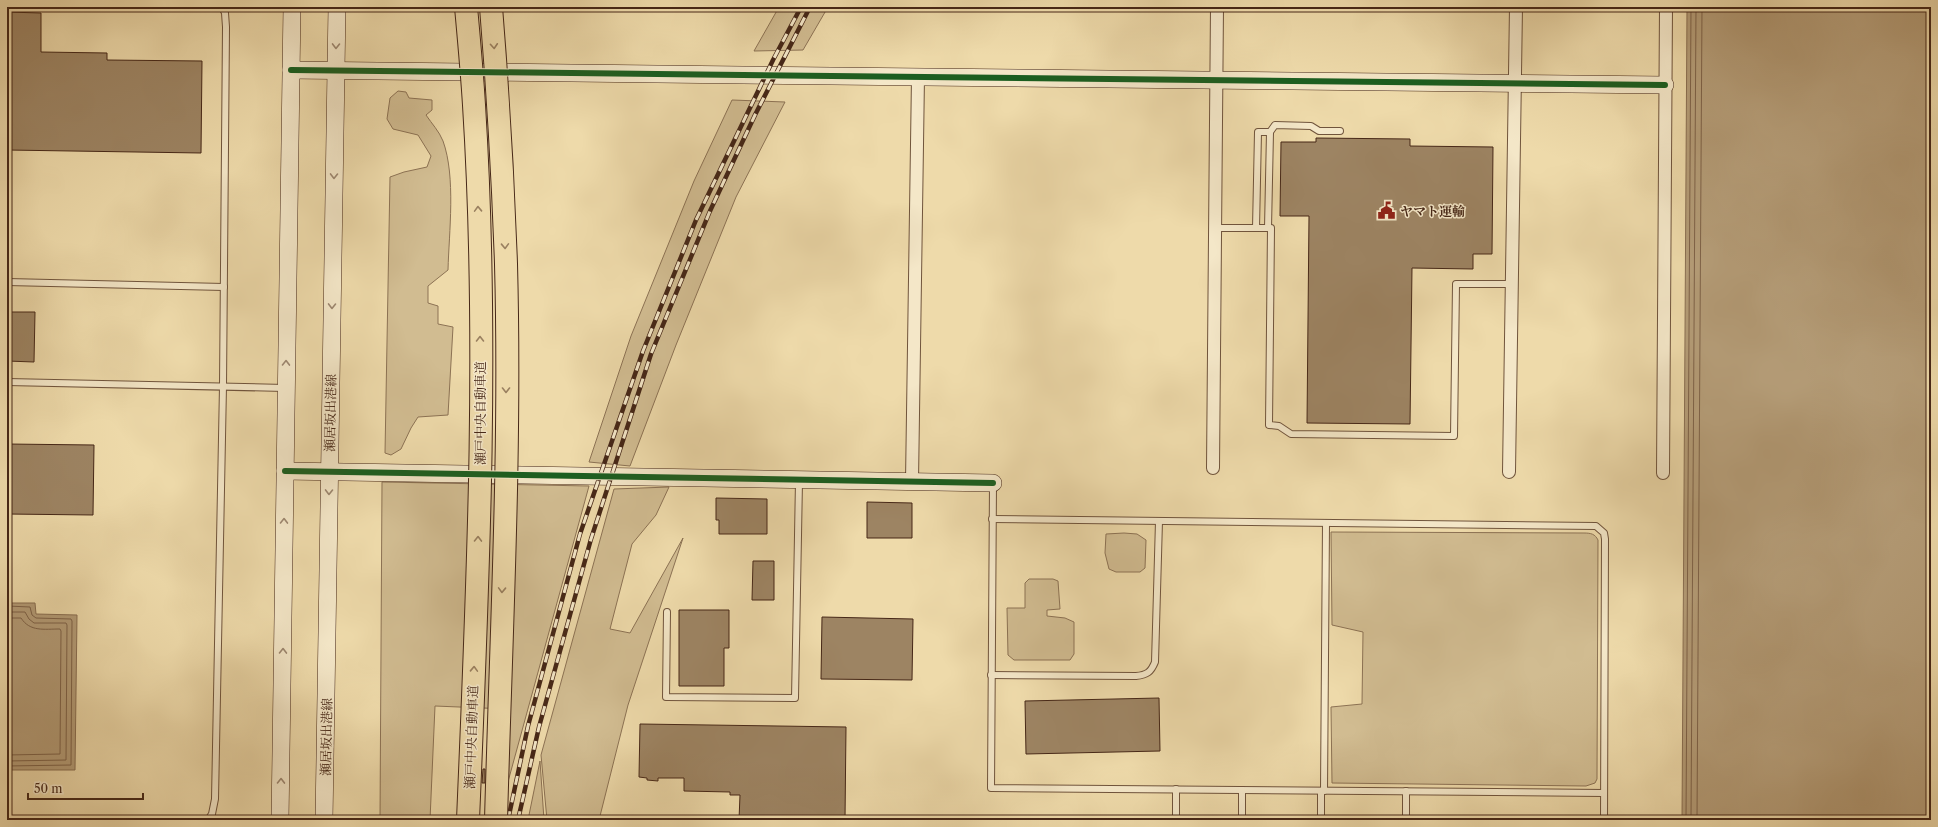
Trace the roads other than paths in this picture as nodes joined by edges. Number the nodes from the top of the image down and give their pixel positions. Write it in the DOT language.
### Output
graph roads {
  1 [pos="222,7"];
  2 [pos="292,7"];
  3 [pos="337,7"];
  4 [pos="466,7"];
  5 [pos="491,7"];
  6 [pos="1217,7"];
  7 [pos="1516,7"];
  8 [pos="1666,7"];
  9 [pos="291,70"];
  10 [pos="336,71"];
  11 [pos="918,77"];
  12 [pos="1216,81"];
  13 [pos="1515,84"];
  14 [pos="1665,85"];
  15 [pos="1340,131"];
  16 [pos="1270,132"];
  17 [pos="1215,228"];
  18 [pos="1256,228"];
  19 [pos="1268,228"];
  20 [pos="7,282"];
  21 [pos="1512,284"];
  22 [pos="224,287"];
  23 [pos="7,382"];
  24 [pos="224,386"];
  25 [pos="286,388"];
  26 [pos="1212,468"];
  27 [pos="285,471"];
  28 [pos="330,471"];
  29 [pos="1509,472"];
  30 [pos="1663,473"];
  31 [pos="799,480"];
  32 [pos="912,482"];
  33 [pos="993,483"];
  34 [pos="992,519"];
  35 [pos="1159,520"];
  36 [pos="1326,522"];
  37 [pos="666,612"];
  38 [pos="991,675"];
  39 [pos="1176,789"];
  40 [pos="1242,790"];
  41 [pos="1322,791"];
  42 [pos="1406,791"];
  43 [pos="1604,793"];
  44 [pos="208,820"];
  45 [pos="280,820"];
  46 [pos="324,820"];
  47 [pos="468,820"];
  48 [pos="496,820"];
  49 [pos="1176,820"];
  50 [pos="1242,820"];
  51 [pos="1321,820"];
  52 [pos="1406,820"];
  53 [pos="1604,820"];
  1 -- 22 [label="lane"];
  2 -- 9 [label="street"];
  3 -- 10 [label="street, 瀬居坂出港線, one-way"];
  47 -- 4 [label="highway, 瀬戸中央自動車道, one-way, bridge"];
  5 -- 48 [label="highway, 瀬戸中央自動車道, one-way, bridge"];
  6 -- 12 [label="street"];
  7 -- 13 [label="street"];
  8 -- 14 [label="street"];
  9 -- 10 [label="street"];
  25 -- 9 [label="street, one-way"];
  10 -- 11 [label="street"];
  10 -- 28 [label="street, 瀬居坂出港線, one-way"];
  11 -- 12 [label="street"];
  11 -- 32 [label="street"];
  12 -- 13 [label="street"];
  12 -- 17 [label="street"];
  13 -- 14 [label="street"];
  13 -- 21 [label="street"];
  14 -- 30 [label="street"];
  15 -- 16 [label="lane"];
  16 -- 18 [label="lane"];
  16 -- 19 [label="lane"];
  17 -- 18 [label="lane"];
  17 -- 26 [label="street"];
  18 -- 19 [label="lane"];
  19 -- 21 [label="lane"];
  20 -- 22 [label="lane"];
  21 -- 29 [label="street"];
  22 -- 24 [label="lane"];
  23 -- 24 [label="lane"];
  24 -- 25 [label="lane"];
  24 -- 44 [label="lane"];
  25 -- 27 [label="street"];
  27 -- 28 [label="street"];
  45 -- 27 [label="street, one-way"];
  28 -- 31 [label="street"];
  28 -- 46 [label="street, 瀬居坂出港線, one-way"];
  31 -- 32 [label="street"];
  31 -- 37 [label="lane"];
  32 -- 33 [label="street"];
  33 -- 34 [label="lane"];
  34 -- 35 [label="lane"];
  34 -- 38 [label="lane"];
  35 -- 36 [label="lane"];
  35 -- 38 [label="lane"];
  36 -- 41 [label="lane"];
  36 -- 43 [label="lane"];
  38 -- 39 [label="lane"];
  39 -- 40 [label="lane"];
  39 -- 49 [label="lane"];
  40 -- 41 [label="lane"];
  40 -- 50 [label="lane"];
  41 -- 42 [label="lane"];
  41 -- 51 [label="lane"];
  42 -- 43 [label="lane"];
  42 -- 52 [label="lane"];
  43 -- 53 [label="lane"];
}
